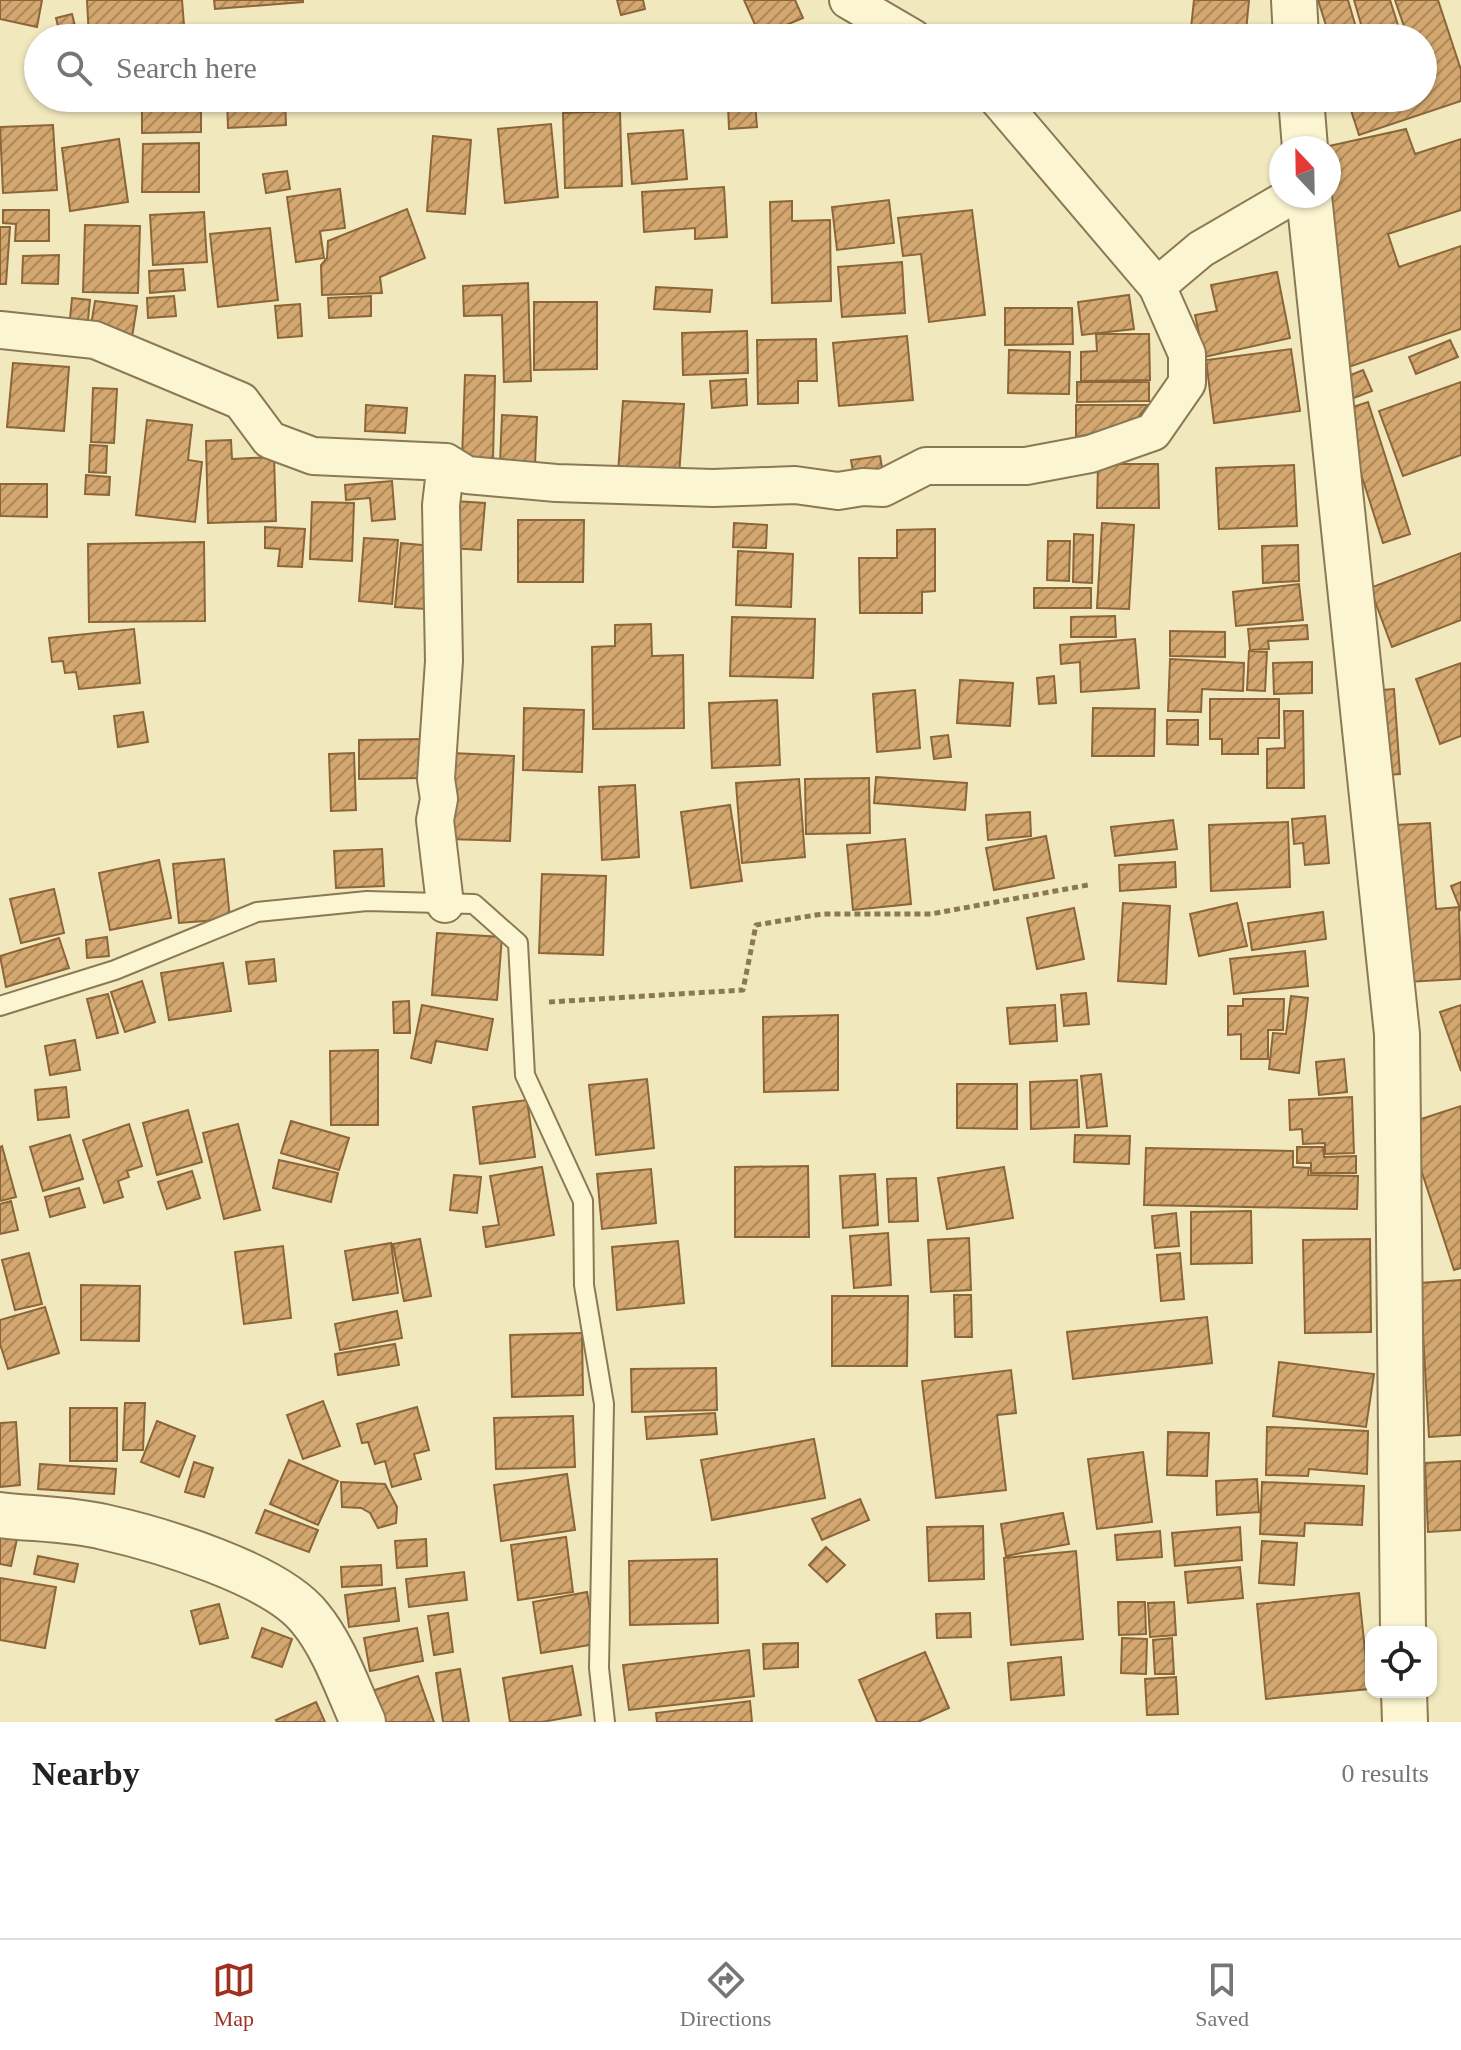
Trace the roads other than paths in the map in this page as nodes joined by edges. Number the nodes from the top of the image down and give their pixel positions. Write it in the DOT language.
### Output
graph roads {
  1 [pos="848,0"];
  2 [pos="1294,0"];
  3 [pos="889,24"];
  4 [pos="1295,24"];
  5 [pos="1009,112"];
  6 [pos="1302,112"];
  7 [pos="1304,136"];
  8 [pos="1271,208"];
  9 [pos="1310,208"];
  10 [pos="1157,286"];
  11 [pos="0,330"];
  12 [pos="446,462"];
  13 [pos="445,904"];
  14 [pos="0,1006"];
  15 [pos="0,1515"];
  16 [pos="1403,1626"];
  17 [pos="1404,1698"];
  18 [pos="363,1722"];
  19 [pos="605,1722"];
  20 [pos="1405,1722"];
  1 -- 3 [label="street"];
  2 -- 4 [label="street"];
  5 -- 10 [label="street"];
  6 -- 7 [label="street"];
  8 -- 10 [label="street"];
  9 -- 16 [label="street"];
  10 -- 12 [label="street"];
  11 -- 12 [label="street"];
  12 -- 13 [label="street"];
  13 -- 14 [label="lane"];
  13 -- 19 [label="lane"];
  15 -- 18 [label="street"];
  17 -- 20 [label="street"];
}
